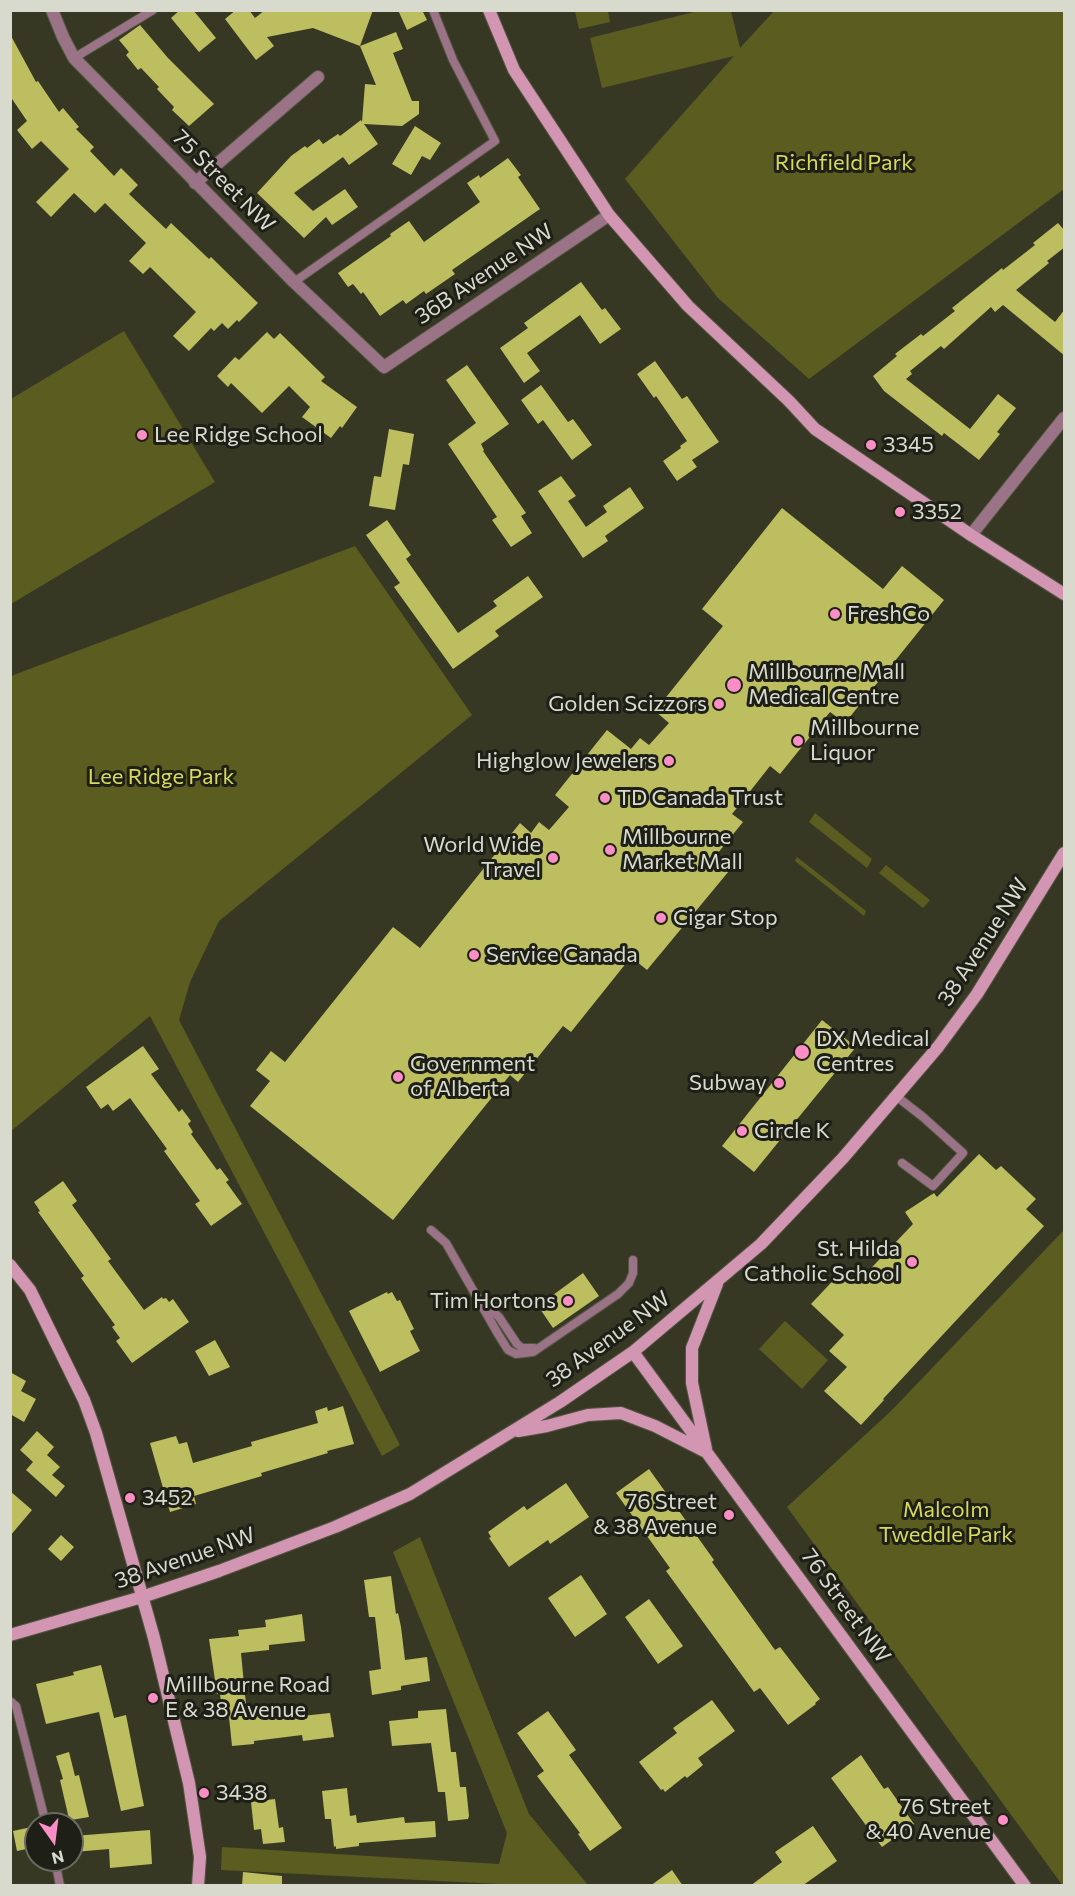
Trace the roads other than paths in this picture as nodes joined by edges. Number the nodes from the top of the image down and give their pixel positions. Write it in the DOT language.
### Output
graph roads {
  1 [pos="52,10"];
  2 [pos="153,10"];
  3 [pos="433,10"];
  4 [pos="489,10"];
  5 [pos="74,58"];
  6 [pos="318,77"];
  7 [pos="195,183"];
  8 [pos="609,216"];
  9 [pos="294,282"];
  10 [pos="384,367"];
  11 [pos="1065,418"];
  12 [pos="970,535"];
  13 [pos="1065,594"];
  14 [pos="1065,854"];
  15 [pos="896,1096"];
  16 [pos="902,1163"];
  17 [pos="431,1230"];
  18 [pos="633,1260"];
  19 [pos="10,1265"];
  20 [pos="718,1280"];
  21 [pos="633,1352"];
  22 [pos="512,1432"];
  23 [pos="707,1453"];
  24 [pos="142,1597"];
  25 [pos="10,1635"];
  26 [pos="10,1701"];
  27 [pos="43,1812"];
  28 [pos="198,1886"];
  29 [pos="1025,1886"];
  1 -- 5 [label="street, 75 Street NW"];
  2 -- 5 [label="lane"];
  3 -- 9 [label="lane"];
  4 -- 8 [label="street"];
  5 -- 7 [label="street, 75 Street NW"];
  6 -- 7 [label="street"];
  7 -- 9 [label="street, 75 Street NW"];
  8 -- 10 [label="street, 36B Avenue NW"];
  8 -- 12 [label="street"];
  9 -- 10 [label="street, 75 Street NW"];
  11 -- 12 [label="street"];
  12 -- 13 [label="street"];
  14 -- 15 [label="street, 38 Avenue NW"];
  15 -- 16 [label="lane"];
  15 -- 20 [label="street, 38 Avenue NW"];
  17 -- 18 [label="lane"];
  19 -- 24 [label="street"];
  20 -- 21 [label="street, 38 Avenue NW"];
  20 -- 23 [label="street"];
  21 -- 22 [label="street, 38 Avenue NW"];
  21 -- 23 [label="street, 76 Street NW"];
  22 -- 23 [label="street"];
  22 -- 24 [label="street, 38 Avenue NW"];
  23 -- 29 [label="street, 76 Street NW"];
  24 -- 25 [label="street, 38 Avenue NW"];
  24 -- 28 [label="street"];
  26 -- 27 [label="lane"];
}
